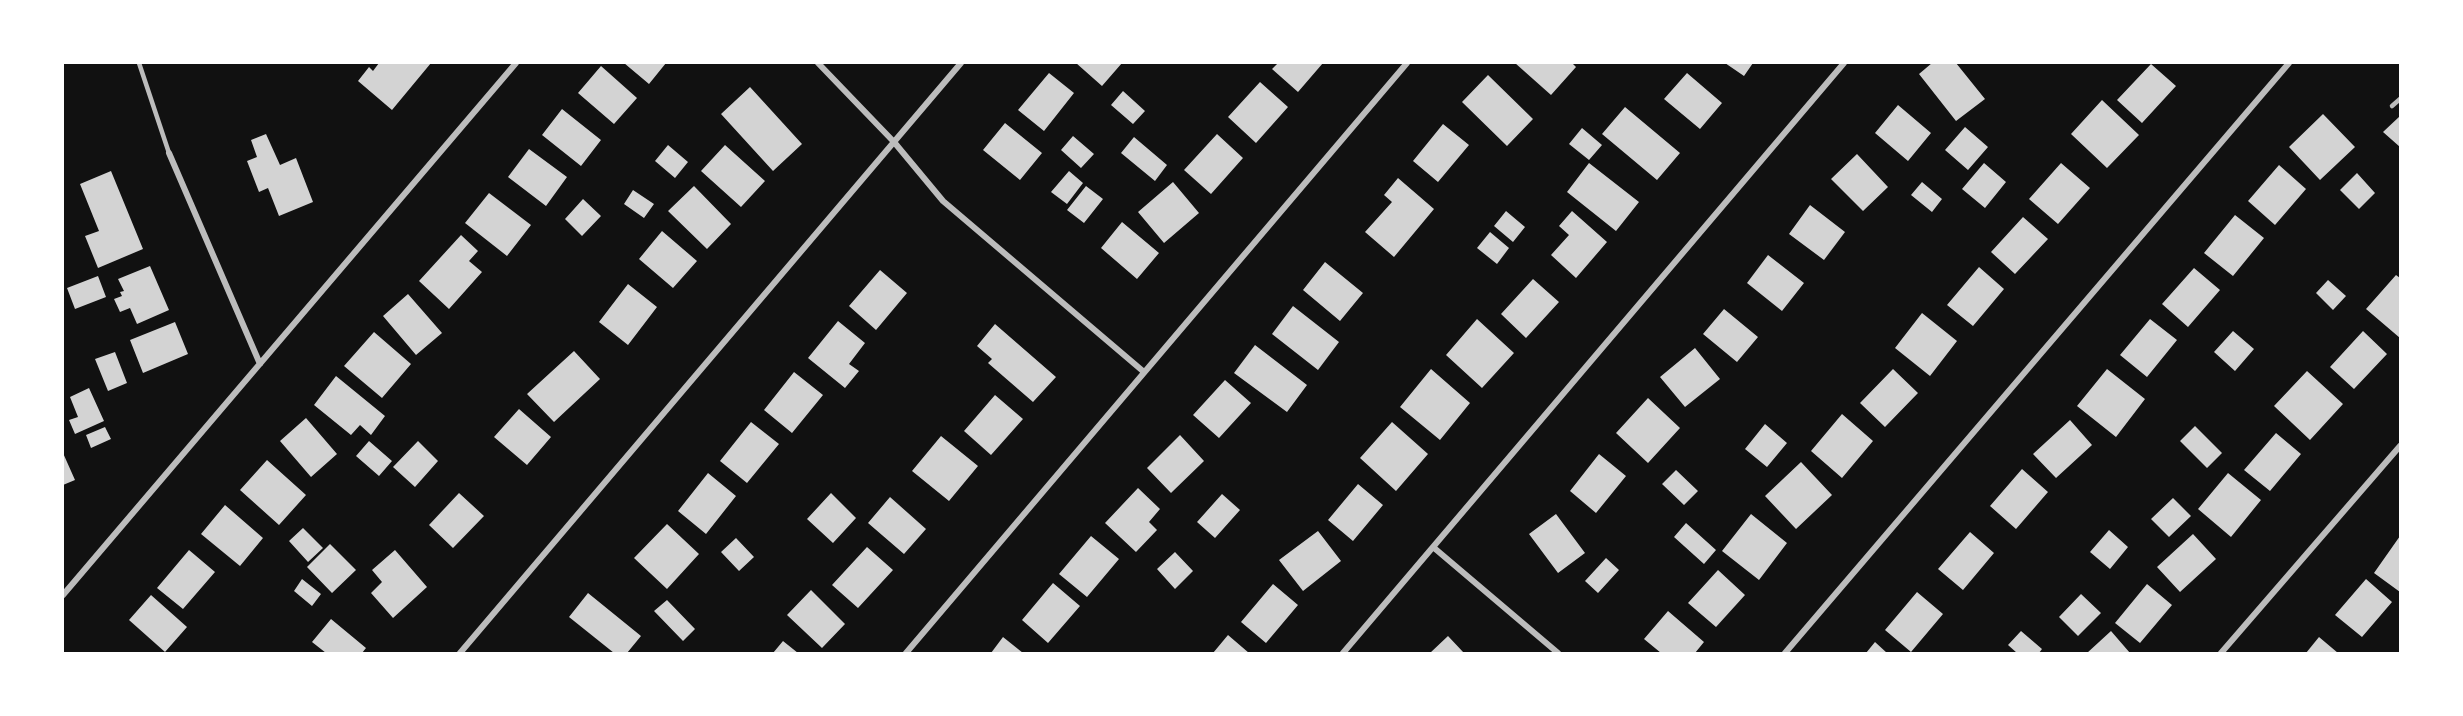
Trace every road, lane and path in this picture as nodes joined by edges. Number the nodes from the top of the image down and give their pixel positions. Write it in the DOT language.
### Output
graph roads {
  1 [pos="139,63"];
  2 [pos="516,63"];
  3 [pos="818,63"];
  4 [pos="961,63"];
  5 [pos="1407,63"];
  6 [pos="1844,63"];
  7 [pos="2289,63"];
  8 [pos="2400,99"];
  9 [pos="2392,106"];
  10 [pos="894,142"];
  11 [pos="170,153"];
  12 [pos="260,364"];
  13 [pos="1144,372"];
  14 [pos="2400,446"];
  15 [pos="1433,547"];
  16 [pos="63,595"];
  17 [pos="460,653"];
  18 [pos="906,653"];
  19 [pos="1343,653"];
  20 [pos="1558,653"];
  21 [pos="1785,653"];
  22 [pos="2222,653"];
  1 -- 11 [label="lane"];
  2 -- 12 [label="street"];
  3 -- 10 [label="street"];
  4 -- 10 [label="street"];
  5 -- 13 [label="street"];
  6 -- 15 [label="street"];
  7 -- 21 [label="street"];
  8 -- 9 [label="lane"];
  10 -- 13 [label="street"];
  10 -- 17 [label="street"];
  11 -- 12 [label="street"];
  12 -- 16 [label="street"];
  13 -- 18 [label="street"];
  14 -- 22 [label="street"];
  15 -- 19 [label="street"];
  15 -- 20 [label="street"];
}
